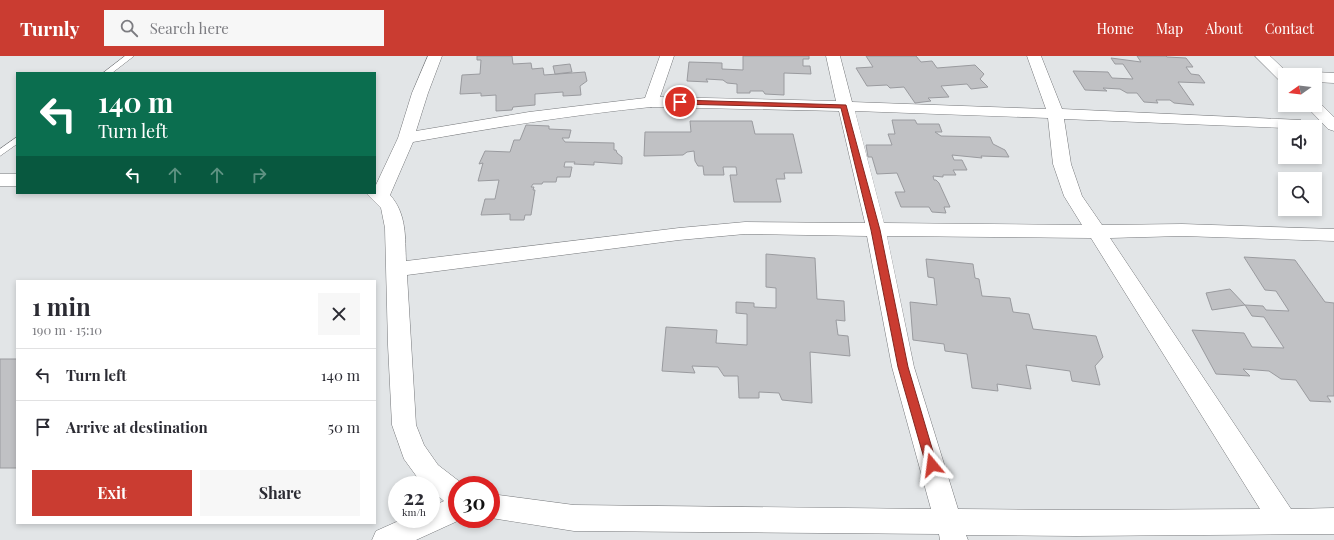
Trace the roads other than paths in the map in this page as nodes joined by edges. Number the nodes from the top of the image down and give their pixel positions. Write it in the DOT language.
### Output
graph roads {
  1 [pos="130,56"];
  2 [pos="434,56"];
  3 [pos="667,56"];
  4 [pos="833,56"];
  5 [pos="1034,56"];
  6 [pos="1262,56"];
  7 [pos="1278,71"];
  8 [pos="108,72"];
  9 [pos="1322,77"];
  10 [pos="1334,78"];
  11 [pos="651,102"];
  12 [pos="844,106"];
  13 [pos="1319,112"];
  14 [pos="1055,114"];
  15 [pos="1278,122"];
  16 [pos="1334,126"];
  17 [pos="406,138"];
  18 [pos="16,141"];
  19 [pos="0,153"];
  20 [pos="0,180"];
  21 [pos="16,180"];
  22 [pos="378,195"];
  23 [pos="876,230"];
  24 [pos="1095,232"];
  25 [pos="1334,235"];
  26 [pos="397,269"];
  27 [pos="448,488"];
  28 [pos="500,507"];
  29 [pos="448,512"];
  30 [pos="1334,521"];
  31 [pos="1284,522"];
  32 [pos="951,530"];
  33 [pos="386,540"];
  1 -- 8 [label="lane"];
  2 -- 17 [label="street"];
  3 -- 11 [label="street"];
  4 -- 12 [label="street"];
  5 -- 14 [label="street"];
  6 -- 7 [label="street"];
  9 -- 10 [label="street"];
  11 -- 12 [label="street"];
  11 -- 17 [label="street"];
  12 -- 14 [label="street"];
  12 -- 23 [label="street"];
  13 -- 16 [label="street"];
  14 -- 15 [label="street"];
  14 -- 24 [label="street"];
  17 -- 22 [label="street"];
  18 -- 19 [label="lane"];
  20 -- 21 [label="street"];
  22 -- 26 [label="street"];
  23 -- 24 [label="street"];
  23 -- 26 [label="street"];
  23 -- 32 [label="street"];
  24 -- 25 [label="street"];
  24 -- 31 [label="street"];
  26 -- 27 [label="street"];
  28 -- 32 [label="street"];
  29 -- 33 [label="street"];
  30 -- 31 [label="street"];
  31 -- 32 [label="street"];
}
